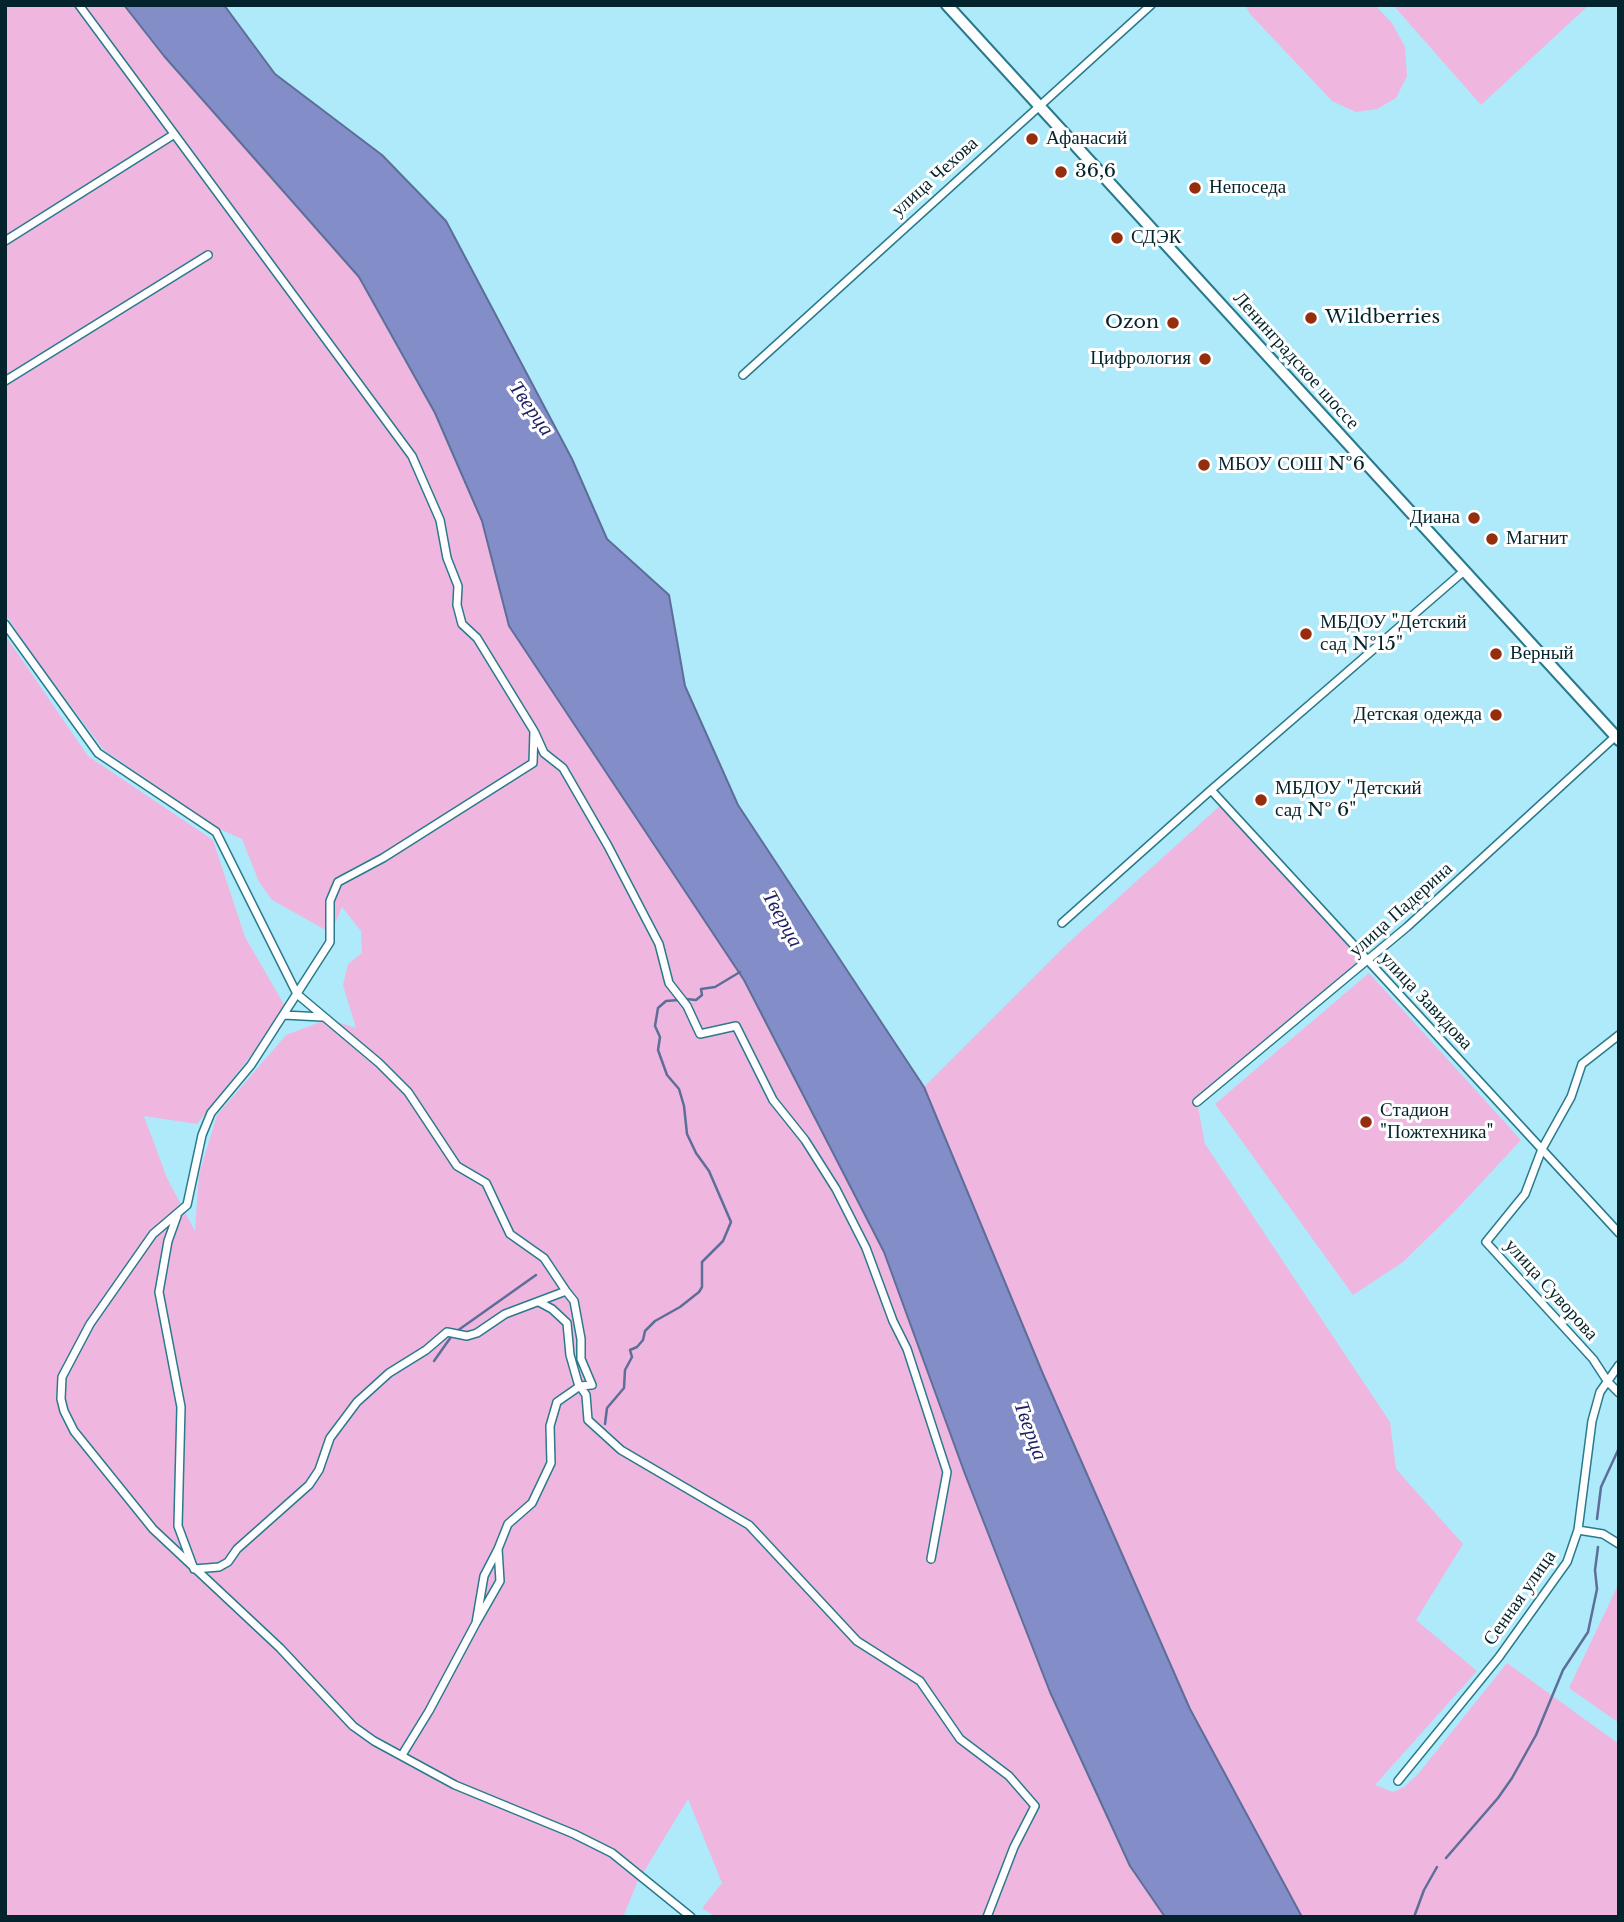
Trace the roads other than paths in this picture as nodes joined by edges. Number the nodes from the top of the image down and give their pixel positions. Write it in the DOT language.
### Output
graph roads {
  1 [pos="79,5"];
  2 [pos="947,5"];
  3 [pos="1151,5"];
  4 [pos="1038,105"];
  5 [pos="173,135"];
  6 [pos="5,241"];
  7 [pos="208,255"];
  8 [pos="743,375"];
  9 [pos="5,381"];
  10 [pos="1464,570"];
  11 [pos="5,624"];
  12 [pos="534,731"];
  13 [pos="1618,736"];
  14 [pos="1211,790"];
  15 [pos="1062,923"];
  16 [pos="1368,960"];
  17 [pos="297,994"];
  18 [pos="284,1015"];
  19 [pos="322,1017"];
  20 [pos="1619,1035"];
  21 [pos="1197,1102"];
  22 [pos="1542,1149"];
  23 [pos="177,1215"];
  24 [pos="1619,1233"];
  25 [pos="565,1291"];
  26 [pos="539,1301"];
  27 [pos="1619,1364"];
  28 [pos="1608,1382"];
  29 [pos="580,1386"];
  30 [pos="1619,1393"];
  31 [pos="1578,1530"];
  32 [pos="1619,1544"];
  33 [pos="498,1549"];
  34 [pos="931,1559"];
  35 [pos="194,1569"];
  36 [pos="475,1623"];
  37 [pos="402,1755"];
  38 [pos="1398,1781"];
  39 [pos="691,1917"];
  40 [pos="987,1917"];
  1 -- 5 [label="street"];
  2 -- 4 [label="main road, Ленинградское шоссе"];
  3 -- 4 [label="street, улица Чехова"];
  4 -- 8 [label="street, улица Чехова"];
  4 -- 10 [label="main road, Ленинградское шоссе"];
  5 -- 6 [label="street"];
  5 -- 12 [label="street"];
  7 -- 9 [label="street"];
  10 -- 13 [label="main road, Ленинградское шоссе"];
  10 -- 14 [label="street"];
  11 -- 17 [label="street"];
  12 -- 17 [label="street"];
  12 -- 34 [label="street"];
  13 -- 16 [label="street, улица Падерина"];
  14 -- 15 [label="street"];
  14 -- 16 [label="street, улица Завидова"];
  16 -- 21 [label="street, улица Падерина"];
  16 -- 22 [label="street, улица Завидова"];
  17 -- 18 [label="street"];
  17 -- 19 [label="street"];
  18 -- 19 [label="street"];
  18 -- 23 [label="street"];
  19 -- 25 [label="street"];
  20 -- 22 [label="street"];
  22 -- 24 [label="street, улица Завидова"];
  22 -- 28 [label="street, улица Суворова"];
  23 -- 35 [label="street"];
  23 -- 35 [label="street"];
  25 -- 26 [label="street"];
  25 -- 29 [label="street"];
  26 -- 29 [label="street"];
  26 -- 35 [label="street"];
  27 -- 28 [label="street, Сенная улица"];
  28 -- 30 [label="street, улица Суворова"];
  28 -- 31 [label="street, Сенная улица"];
  29 -- 33 [label="street"];
  29 -- 40 [label="street"];
  31 -- 32 [label="street"];
  31 -- 38 [label="street, Сенная улица"];
  33 -- 36 [label="street"];
  33 -- 36 [label="street"];
  35 -- 37 [label="street"];
  36 -- 37 [label="street"];
  37 -- 39 [label="street"];
}
